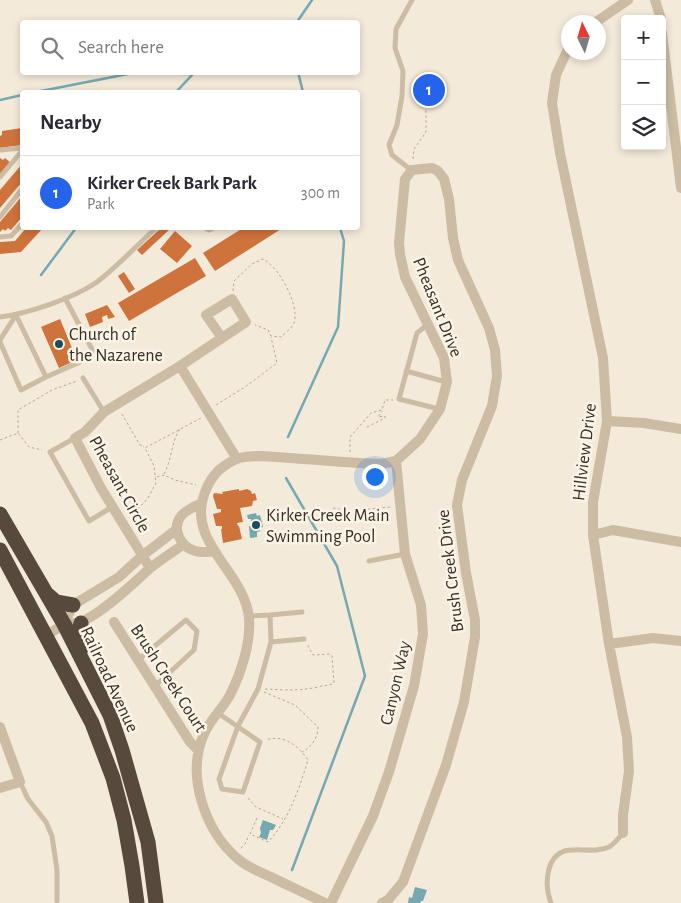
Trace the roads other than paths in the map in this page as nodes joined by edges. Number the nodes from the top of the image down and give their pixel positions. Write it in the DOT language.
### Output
graph roads {
  1 [pos="412,0"];
  2 [pos="628,0"];
  3 [pos="655,0"];
  4 [pos="606,15"];
  5 [pos="659,15"];
  6 [pos="563,60"];
  7 [pos="665,60"];
  8 [pos="20,149"];
  9 [pos="0,150"];
  10 [pos="20,152"];
  11 [pos="412,170"];
  12 [pos="0,177"];
  13 [pos="681,188"];
  14 [pos="20,192"];
  15 [pos="0,217"];
  16 [pos="20,226"];
  17 [pos="154,230"];
  18 [pos="0,237"];
  19 [pos="65,298"];
  20 [pos="16,315"];
  21 [pos="0,318"];
  22 [pos="429,324"];
  23 [pos="222,338"];
  24 [pos="0,341"];
  25 [pos="180,366"];
  26 [pos="406,371"];
  27 [pos="46,377"];
  28 [pos="83,378"];
  29 [pos="447,382"];
  30 [pos="440,409"];
  31 [pos="104,412"];
  32 [pos="607,421"];
  33 [pos="681,429"];
  34 [pos="75,438"];
  35 [pos="237,459"];
  36 [pos="396,461"];
  37 [pos="201,503"];
  38 [pos="113,507"];
  39 [pos="0,514"];
  40 [pos="176,529"];
  41 [pos="593,535"];
  42 [pos="681,542"];
  43 [pos="184,544"];
  44 [pos="0,550"];
  45 [pos="214,551"];
  46 [pos="405,554"];
  47 [pos="142,556"];
  48 [pos="369,561"];
  49 [pos="150,568"];
  50 [pos="45,592"];
  51 [pos="73,605"];
  52 [pos="302,612"];
  53 [pos="270,615"];
  54 [pos="249,616"];
  55 [pos="114,622"];
  56 [pos="81,623"];
  57 [pos="64,624"];
  58 [pos="46,636"];
  59 [pos="304,639"];
  60 [pos="681,641"];
  61 [pos="271,642"];
  62 [pos="609,644"];
  63 [pos="138,660"];
  64 [pos="90,674"];
  65 [pos="155,686"];
  66 [pos="218,713"];
  67 [pos="238,726"];
  68 [pos="0,727"];
  69 [pos="198,750"];
  70 [pos="20,782"];
  71 [pos="0,788"];
  72 [pos="623,834"];
  73 [pos="57,901"];
  74 [pos="136,903"];
  75 [pos="156,903"];
  76 [pos="325,903"];
  77 [pos="331,903"];
  78 [pos="382,903"];
  79 [pos="551,903"];
  1 -- 11 [label="lane"];
  2 -- 4 [label="street"];
  3 -- 5 [label="street"];
  6 -- 32 [label="street, Hillview Drive"];
  7 -- 13 [label="street"];
  8 -- 9 [label="lane"];
  10 -- 12 [label="lane"];
  11 -- 22 [label="street, Pheasant Drive"];
  11 -- 78 [label="street, Brush Creek Drive"];
  14 -- 15 [label="lane"];
  16 -- 18 [label="lane"];
  17 -- 19 [label="lane"];
  19 -- 20 [label="lane"];
  19 -- 27 [label="lane"];
  20 -- 21 [label="lane"];
  20 -- 24 [label="lane"];
  20 -- 27 [label="lane"];
  22 -- 26 [label="lane"];
  22 -- 29 [label="street, Pheasant Drive"];
  23 -- 23 [label="street, Pheasant Circle"];
  23 -- 25 [label="street, Pheasant Circle"];
  24 -- 27 [label="lane"];
  25 -- 31 [label="street, Pheasant Circle"];
  25 -- 35 [label="street"];
  26 -- 29 [label="lane"];
  26 -- 30 [label="lane"];
  28 -- 31 [label="lane"];
  29 -- 30 [label="street, Pheasant Drive"];
  30 -- 36 [label="street, Pheasant Drive"];
  31 -- 34 [label="street, Pheasant Circle"];
  32 -- 33 [label="street"];
  32 -- 41 [label="street, Hillview Drive"];
  34 -- 38 [label="street, Pheasant Circle"];
  34 -- 38 [label="lane"];
  35 -- 36 [label="street"];
  35 -- 37 [label="street"];
  36 -- 46 [label="street, Canyon Way"];
  37 -- 40 [label="street"];
  37 -- 45 [label="street"];
  38 -- 47 [label="street, Pheasant Circle"];
  39 -- 50 [label="highway, Railroad Avenue"];
  40 -- 43 [label="street"];
  40 -- 47 [label="street"];
  41 -- 42 [label="street"];
  41 -- 62 [label="street, Hillview Drive"];
  43 -- 45 [label="street"];
  43 -- 49 [label="street"];
  44 -- 58 [label="highway, Railroad Avenue"];
  45 -- 54 [label="street"];
  46 -- 48 [label="lane"];
  46 -- 77 [label="street, Canyon Way"];
  47 -- 49 [label="street, Pheasant Circle"];
  47 -- 51 [label="street"];
  49 -- 56 [label="street"];
  50 -- 51 [label="highway"];
  50 -- 57 [label="highway, Railroad Avenue"];
  51 -- 57 [label="street"];
  52 -- 53 [label="lane"];
  53 -- 54 [label="lane"];
  53 -- 61 [label="lane"];
  54 -- 66 [label="street"];
  55 -- 63 [label="street, Brush Creek Court"];
  56 -- 57 [label="street"];
  56 -- 64 [label="highway"];
  57 -- 58 [label="street"];
  57 -- 64 [label="highway, Railroad Avenue"];
  58 -- 74 [label="highway, Railroad Avenue"];
  59 -- 61 [label="lane"];
  60 -- 62 [label="street"];
  61 -- 67 [label="lane"];
  62 -- 72 [label="street, Hillview Drive"];
  63 -- 65 [label="street, Brush Creek Court"];
  63 -- 65 [label="lane"];
  64 -- 75 [label="highway, Railroad Avenue"];
  65 -- 69 [label="street, Brush Creek Court"];
  66 -- 67 [label="lane"];
  66 -- 69 [label="street"];
  67 -- 67 [label="lane"];
  68 -- 70 [label="street"];
  69 -- 76 [label="street"];
  70 -- 71 [label="street"];
  70 -- 73 [label="lane"];
  72 -- 79 [label="lane"];
}
